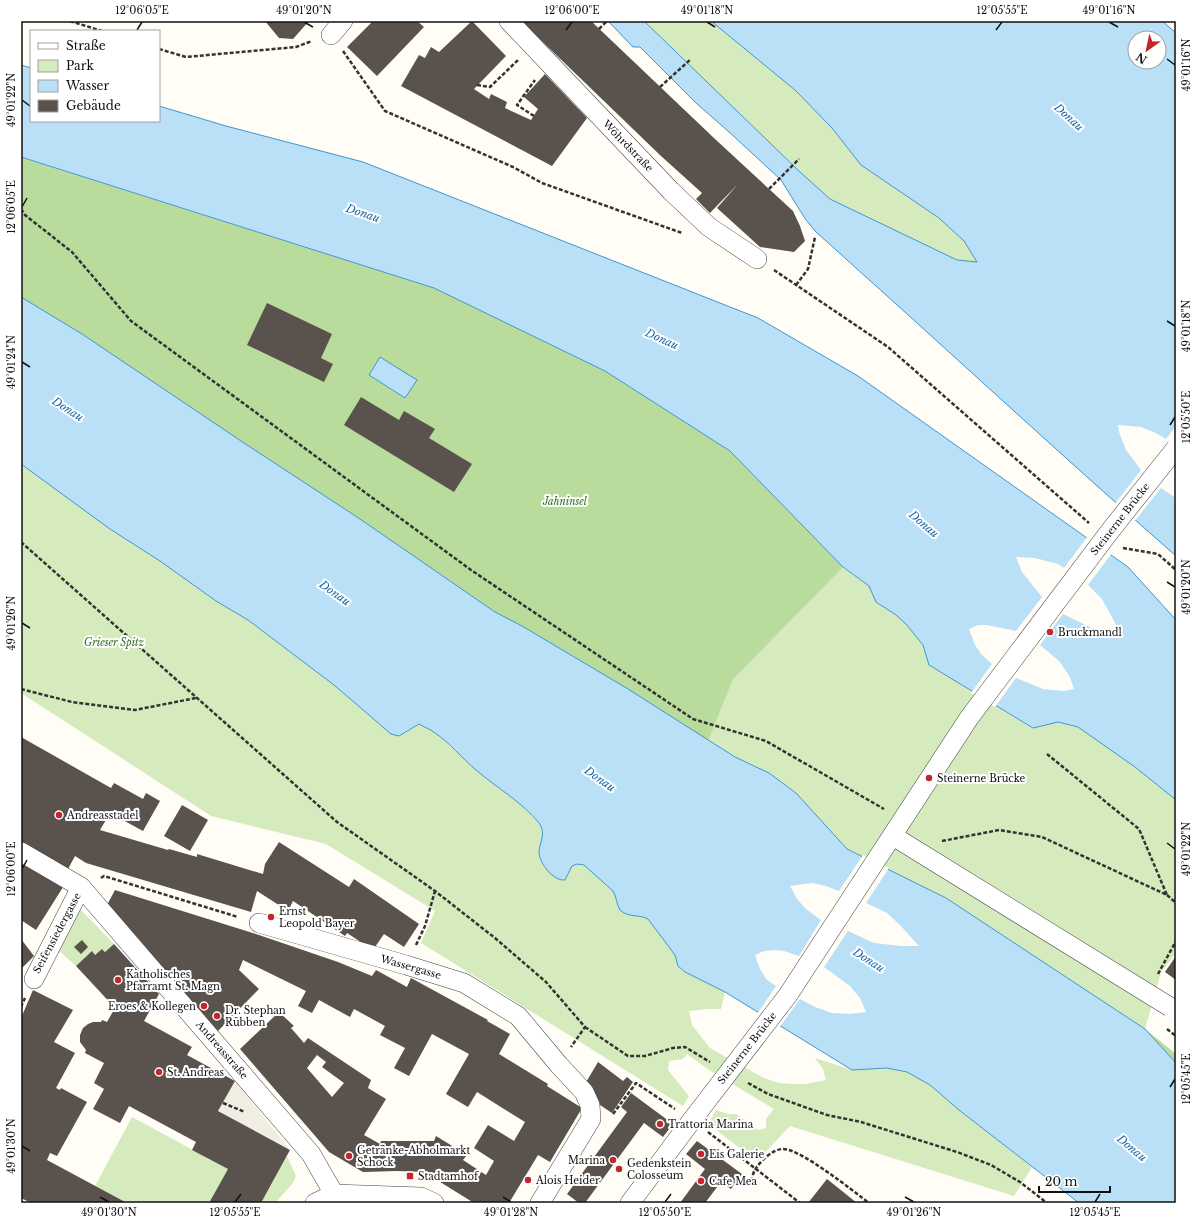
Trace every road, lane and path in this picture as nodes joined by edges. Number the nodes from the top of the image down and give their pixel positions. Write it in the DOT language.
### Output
graph roads {
  1 [pos="70,21"];
  2 [pos="509,21"];
  3 [pos="607,21"];
  4 [pos="337,28"];
  5 [pos="599,28"];
  6 [pos="99,30"];
  7 [pos="533,46"];
  8 [pos="160,49"];
  9 [pos="691,59"];
  10 [pos="548,62"];
  11 [pos="477,86"];
  12 [pos="660,87"];
  13 [pos="534,116"];
  14 [pos="799,159"];
  15 [pos="769,189"];
  16 [pos="21,209"];
  17 [pos="685,234"];
  18 [pos="815,237"];
  19 [pos="758,259"];
  20 [pos="796,285"];
  21 [pos="1176,448"];
  22 [pos="1092,526"];
  23 [pos="21,542"];
  24 [pos="1116,547"];
  25 [pos="1176,570"];
  26 [pos="21,689"];
  27 [pos="197,698"];
  28 [pos="1047,754"];
  29 [pos="873,804"];
  30 [pos="893,836"];
  31 [pos="940,841"];
  32 [pos="21,852"];
  33 [pos="81,887"];
  34 [pos="435,891"];
  35 [pos="1168,895"];
  36 [pos="1176,903"];
  37 [pos="259,923"];
  38 [pos="1176,941"];
  39 [pos="406,965"];
  40 [pos="1157,975"];
  41 [pos="34,979"];
  42 [pos="1170,1007"];
  43 [pos="585,1027"];
  44 [pos="711,1062"];
  45 [pos="559,1065"];
  46 [pos="749,1084"];
  47 [pos="613,1115"];
  48 [pos="692,1120"];
  49 [pos="755,1169"];
  50 [pos="751,1181"];
  51 [pos="334,1194"];
  52 [pos="315,1203"];
  53 [pos="434,1203"];
  54 [pos="540,1203"];
  55 [pos="630,1203"];
  56 [pos="800,1203"];
  57 [pos="869,1203"];
  58 [pos="1047,1203"];
  1 -- 6 [label="path"];
  2 -- 7 [label="street, Wöhrdstraße"];
  3 -- 5 [label="path"];
  4 -- 8 [label="path"];
  4 -- 17 [label="path"];
  7 -- 10 [label="street, Wöhrdstraße"];
  7 -- 11 [label="path"];
  9 -- 12 [label="path"];
  10 -- 13 [label="path"];
  10 -- 19 [label="street, Wöhrdstraße"];
  14 -- 15 [label="path"];
  16 -- 29 [label="path"];
  18 -- 20 [label="path"];
  19 -- 20 [label="path"];
  20 -- 22 [label="path"];
  21 -- 30 [label="street, Steinerne Brücke, bridge"];
  23 -- 27 [label="path"];
  24 -- 25 [label="path"];
  26 -- 27 [label="path"];
  27 -- 34 [label="path"];
  28 -- 35 [label="path"];
  30 -- 42 [label="street, bridge"];
  30 -- 48 [label="street, Steinerne Brücke, bridge"];
  31 -- 35 [label="path"];
  32 -- 33 [label="street, Andreasstraße"];
  33 -- 37 [label="path"];
  33 -- 41 [label="street, Seifensiedergasse"];
  33 -- 51 [label="street, Andreasstraße"];
  34 -- 39 [label="path"];
  34 -- 43 [label="path"];
  35 -- 36 [label="path"];
  37 -- 39 [label="street, Wassergasse"];
  38 -- 40 [label="path"];
  39 -- 45 [label="street, Wassergasse"];
  43 -- 44 [label="path"];
  43 -- 45 [label="path"];
  45 -- 54 [label="street, Wassergasse"];
  46 -- 58 [label="path"];
  47 -- 48 [label="path"];
  48 -- 49 [label="path"];
  48 -- 55 [label="street, Steinerne Brücke"];
  49 -- 50 [label="path"];
  49 -- 56 [label="path"];
  49 -- 57 [label="path"];
  51 -- 52 [label="street"];
  51 -- 53 [label="street"];
}
